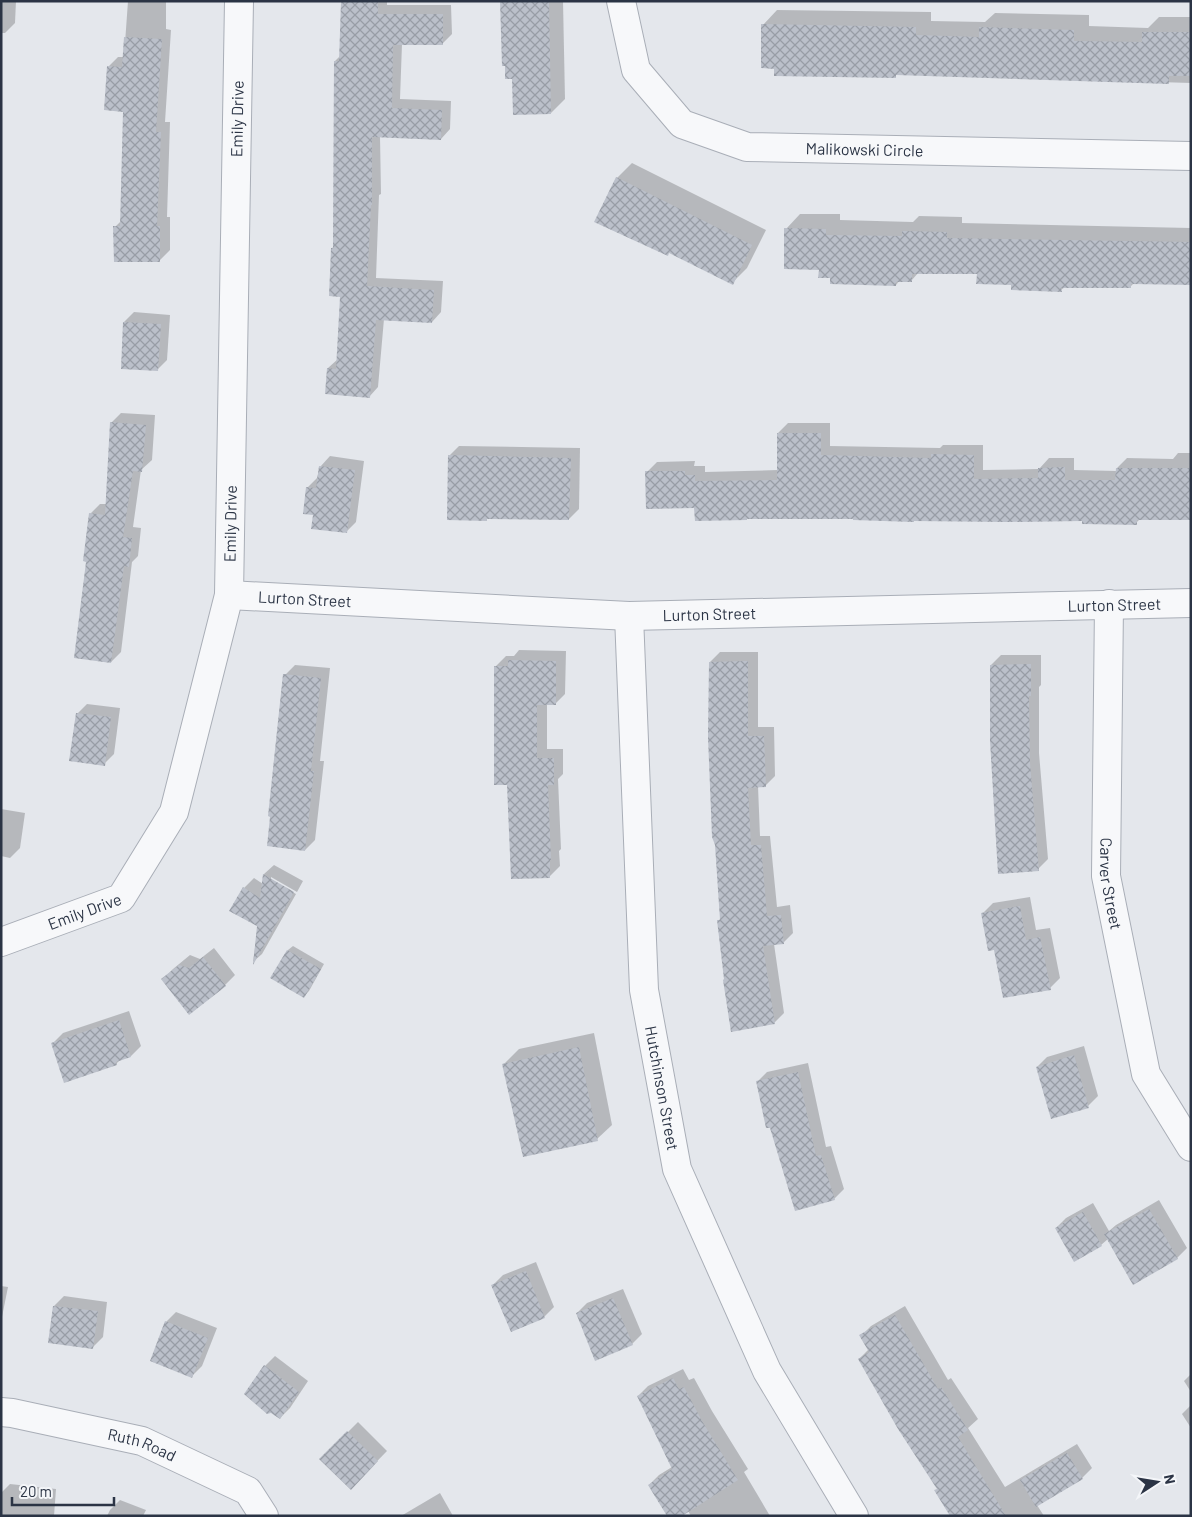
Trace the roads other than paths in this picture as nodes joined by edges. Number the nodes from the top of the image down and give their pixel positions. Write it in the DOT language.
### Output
graph roads {
  1 [pos="239,1"];
  2 [pos="621,1"];
  3 [pos="1191,156"];
  4 [pos="229,595"];
  5 [pos="1191,603"];
  6 [pos="1109,604"];
  7 [pos="629,616"];
  8 [pos="1,942"];
  9 [pos="1191,1147"];
  10 [pos="1,1412"];
  11 [pos="264,1516"];
  12 [pos="854,1516"];
  1 -- 4 [label="street, Emily Drive"];
  2 -- 3 [label="street, Malikowski Circle"];
  4 -- 7 [label="street, Lurton Street"];
  4 -- 8 [label="street, Emily Drive"];
  5 -- 6 [label="street, Lurton Street"];
  6 -- 7 [label="street, Lurton Street"];
  6 -- 9 [label="street, Carver Street"];
  7 -- 12 [label="street, Hutchinson Street"];
  10 -- 11 [label="street, Ruth Road"];
}
